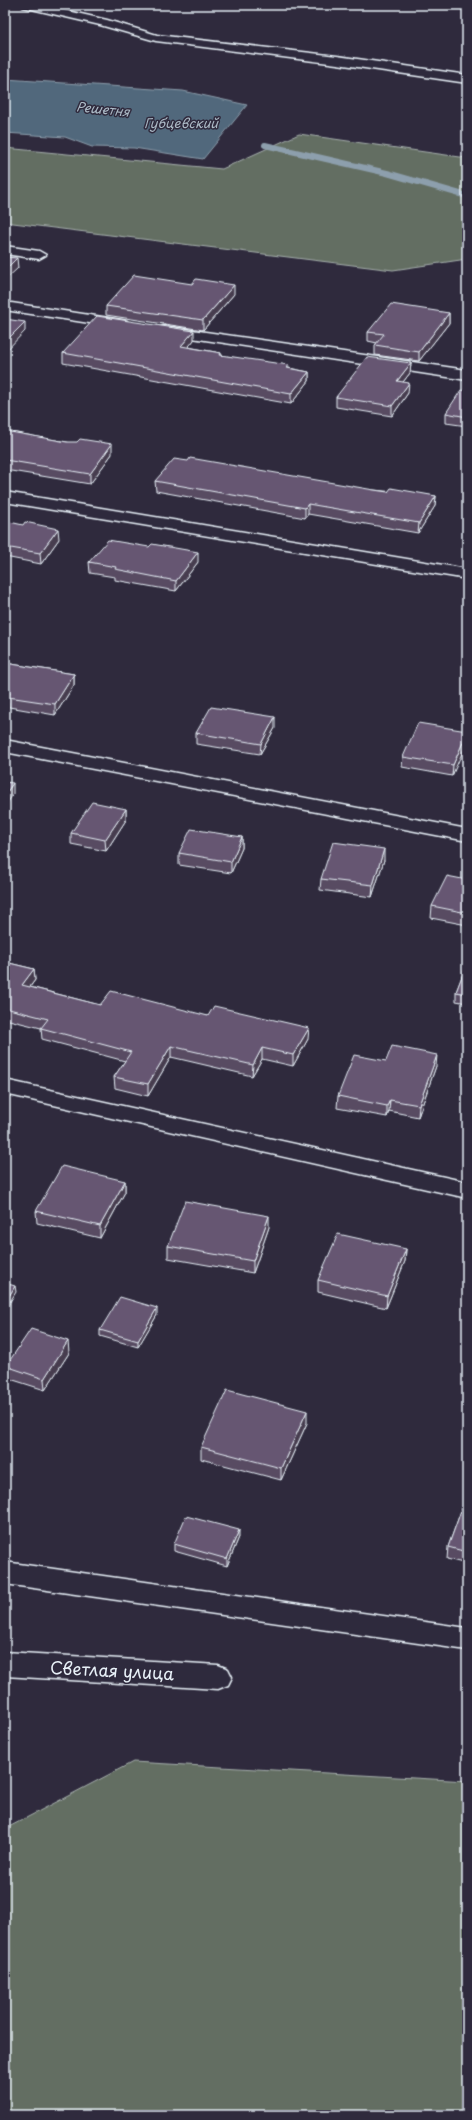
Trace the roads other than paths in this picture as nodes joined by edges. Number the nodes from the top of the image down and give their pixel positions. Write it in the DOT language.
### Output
graph roads {
  1 [pos="27,5"];
  2 [pos="467,79"];
  3 [pos="5,250"];
  4 [pos="39,255"];
  5 [pos="5,306"];
  6 [pos="138,326"];
  7 [pos="154,328"];
  8 [pos="467,375"];
  9 [pos="5,497"];
  10 [pos="467,574"];
  11 [pos="5,746"];
  12 [pos="467,835"];
  13 [pos="5,1087"];
  14 [pos="467,1190"];
  15 [pos="5,1573"];
  16 [pos="467,1639"];
  17 [pos="5,1664"];
  18 [pos="218,1677"];
  1 -- 2 [label="street"];
  3 -- 4 [label="street"];
  5 -- 6 [label="street"];
  7 -- 8 [label="street"];
  9 -- 10 [label="street"];
  11 -- 12 [label="street"];
  13 -- 14 [label="street"];
  15 -- 16 [label="street"];
  17 -- 18 [label="street, Светлая улица"];
}
